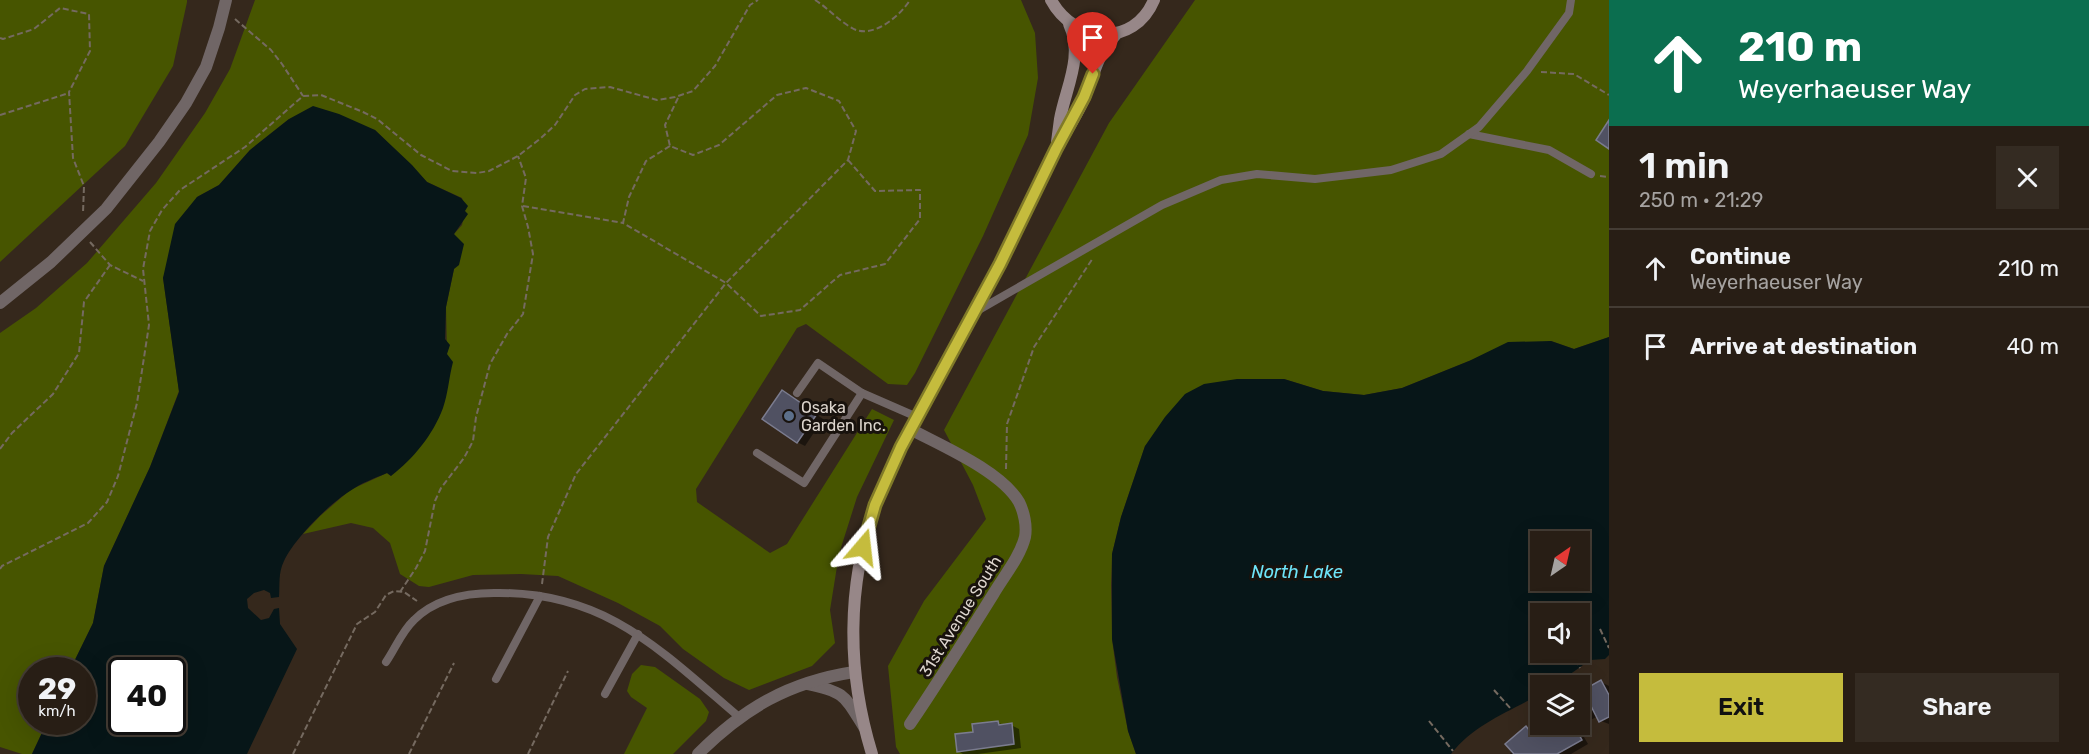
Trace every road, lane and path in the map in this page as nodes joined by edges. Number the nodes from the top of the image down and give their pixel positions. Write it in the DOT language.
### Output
graph roads {
  1 [pos="758,0"];
  2 [pos="814,0"];
  3 [pos="910,0"];
  4 [pos="1050,0"];
  5 [pos="1154,0"];
  6 [pos="1571,0"];
  7 [pos="225,4"];
  8 [pos="1069,24"];
  9 [pos="1117,33"];
  10 [pos="0,38"];
  11 [pos="1527,71"];
  12 [pos="69,92"];
  13 [pos="1609,95"];
  14 [pos="303,96"];
  15 [pos="679,96"];
  16 [pos="0,115"];
  17 [pos="1469,134"];
  18 [pos="670,146"];
  19 [pos="1056,149"];
  20 [pos="518,156"];
  21 [pos="848,160"];
  22 [pos="1591,174"];
  23 [pos="522,206"];
  24 [pos="623,223"];
  25 [pos="82,232"];
  26 [pos="1093,258"];
  27 [pos="110,265"];
  28 [pos="142,281"];
  29 [pos="726,283"];
  30 [pos="0,303"];
  31 [pos="974,313"];
  32 [pos="797,393"];
  33 [pos="862,393"];
  34 [pos="917,417"];
  35 [pos="910,429"];
  36 [pos="0,449"];
  37 [pos="757,453"];
  38 [pos="1006,486"];
  39 [pos="0,569"];
  40 [pos="400,592"];
  41 [pos="540,596"];
  42 [pos="425,611"];
  43 [pos="1600,629"];
  44 [pos="638,634"];
  45 [pos="1609,648"];
  46 [pos="386,662"];
  47 [pos="454,663"];
  48 [pos="1577,663"];
  49 [pos="1580,668"];
  50 [pos="568,671"];
  51 [pos="854,672"];
  52 [pos="496,679"];
  53 [pos="803,683"];
  54 [pos="1494,690"];
  55 [pos="605,694"];
  56 [pos="1511,709"];
  57 [pos="739,717"];
  58 [pos="1429,721"];
  59 [pos="910,724"];
  60 [pos="865,727"];
  61 [pos="1453,751"];
  62 [pos="702,753"];
  63 [pos="293,754"];
  64 [pos="409,754"];
  65 [pos="528,754"];
  66 [pos="872,754"];
  1 -- 15 [label="path"];
  2 -- 3 [label="path"];
  4 -- 8 [label="street"];
  5 -- 9 [label="street"];
  6 -- 11 [label="lane"];
  7 -- 14 [label="path"];
  7 -- 25 [label="street"];
  8 -- 9 [label="street"];
  8 -- 19 [label="street"];
  9 -- 19 [label="street"];
  10 -- 12 [label="path"];
  11 -- 13 [label="path"];
  11 -- 17 [label="lane"];
  12 -- 16 [label="path"];
  12 -- 25 [label="path"];
  14 -- 20 [label="path"];
  14 -- 28 [label="path"];
  15 -- 18 [label="path"];
  15 -- 20 [label="path"];
  17 -- 22 [label="lane"];
  17 -- 31 [label="lane"];
  18 -- 21 [label="path"];
  18 -- 24 [label="path"];
  19 -- 31 [label="street"];
  20 -- 23 [label="path"];
  21 -- 29 [label="path"];
  21 -- 29 [label="path"];
  23 -- 24 [label="path"];
  23 -- 40 [label="path"];
  24 -- 29 [label="path"];
  25 -- 27 [label="path"];
  25 -- 30 [label="street"];
  26 -- 38 [label="path"];
  27 -- 28 [label="path"];
  27 -- 36 [label="path"];
  28 -- 39 [label="path"];
  29 -- 41 [label="path"];
  31 -- 34 [label="street"];
  32 -- 33 [label="lane"];
  33 -- 34 [label="lane"];
  33 -- 37 [label="lane"];
  34 -- 35 [label="street"];
  35 -- 38 [label="street"];
  35 -- 51 [label="street"];
  38 -- 59 [label="street, 31st Avenue South"];
  40 -- 42 [label="path"];
  40 -- 63 [label="path"];
  41 -- 42 [label="lane"];
  41 -- 44 [label="lane"];
  41 -- 52 [label="lane"];
  42 -- 46 [label="lane"];
  43 -- 45 [label="path"];
  44 -- 55 [label="lane"];
  44 -- 57 [label="lane"];
  47 -- 64 [label="path"];
  48 -- 49 [label="path"];
  50 -- 65 [label="path"];
  51 -- 53 [label="street"];
  51 -- 60 [label="street"];
  53 -- 57 [label="street"];
  53 -- 60 [label="street"];
  54 -- 56 [label="path"];
  57 -- 62 [label="street"];
  58 -- 61 [label="path"];
  60 -- 66 [label="street"];
}
